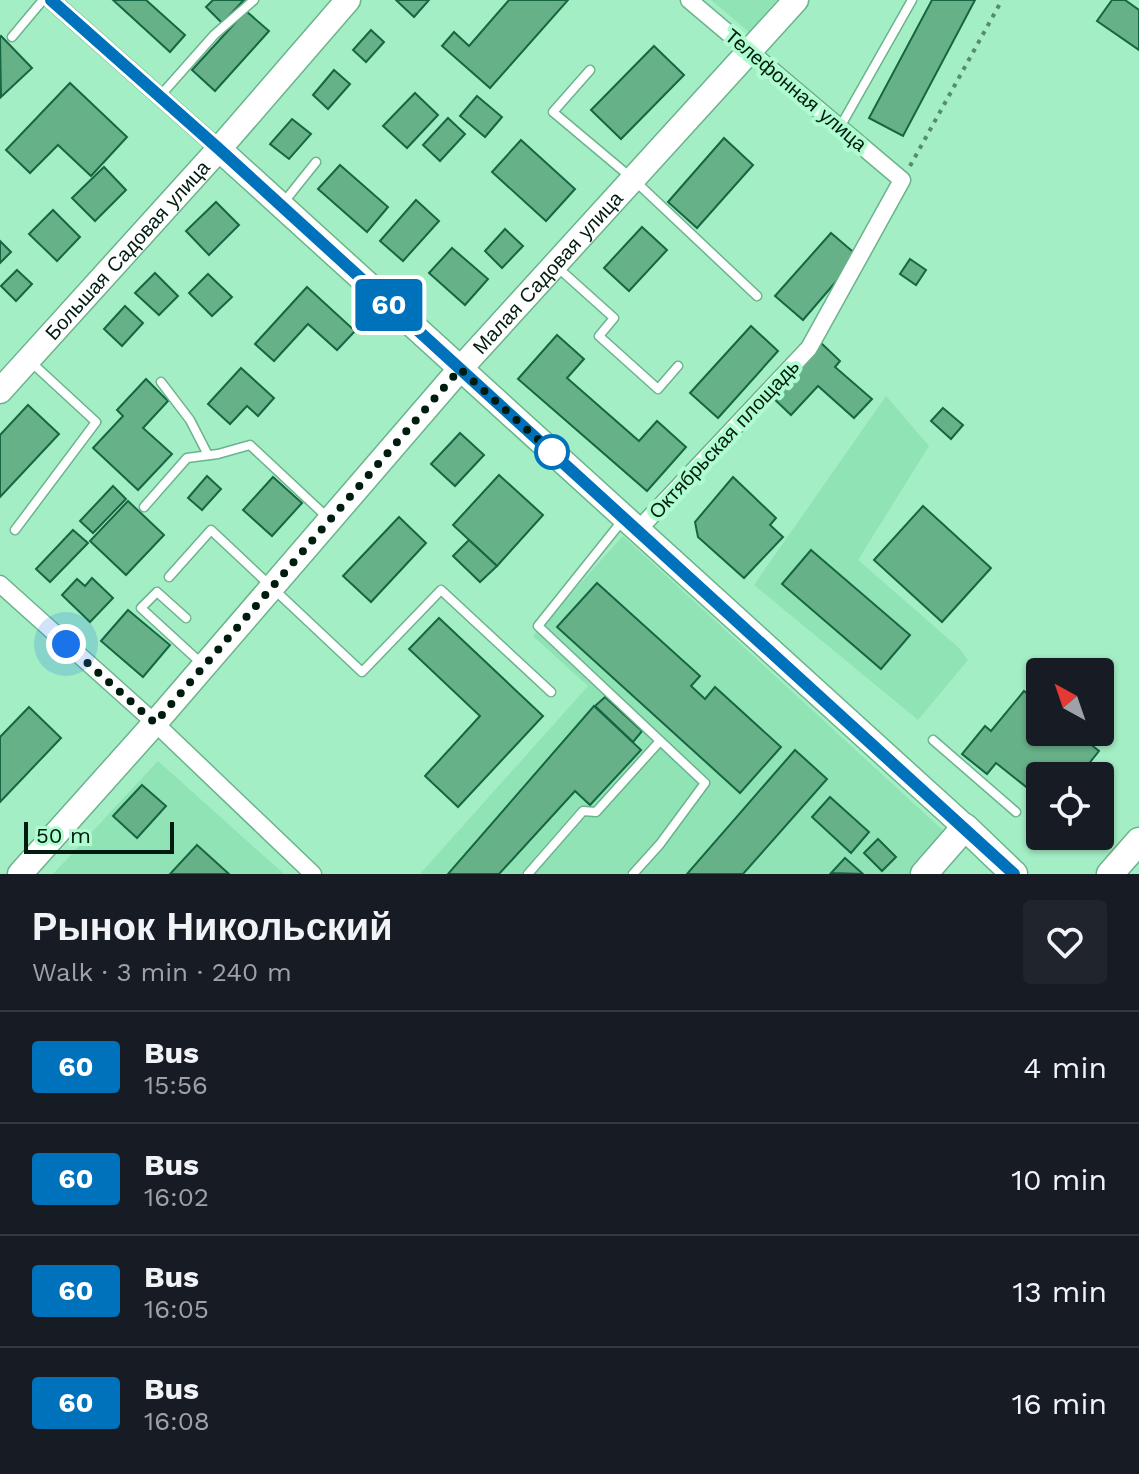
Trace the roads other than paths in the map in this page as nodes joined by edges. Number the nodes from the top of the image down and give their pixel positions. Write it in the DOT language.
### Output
graph roads {
  1 [pos="43,0"];
  2 [pos="51,0"];
  3 [pos="254,0"];
  4 [pos="348,0"];
  5 [pos="689,0"];
  6 [pos="796,0"];
  7 [pos="912,0"];
  8 [pos="12,37"];
  9 [pos="751,51"];
  10 [pos="590,70"];
  11 [pos="160,96"];
  12 [pos="840,127"];
  13 [pos="219,149"];
  14 [pos="316,162"];
  15 [pos="634,180"];
  16 [pos="902,180"];
  17 [pos="281,205"];
  18 [pos="555,266"];
  19 [pos="757,296"];
  20 [pos="28,359"];
  21 [pos="678,366"];
  22 [pos="460,369"];
  23 [pos="161,382"];
  24 [pos="0,391"];
  25 [pos="208,455"];
  26 [pos="144,507"];
  27 [pos="330,521"];
  28 [pos="632,524"];
  29 [pos="15,530"];
  30 [pos="169,577"];
  31 [pos="0,584"];
  32 [pos="272,588"];
  33 [pos="186,618"];
  34 [pos="204,666"];
  35 [pos="551,692"];
  36 [pos="155,723"];
  37 [pos="933,740"];
  38 [pos="660,741"];
  39 [pos="1016,812"];
  40 [pos="965,827"];
  41 [pos="1139,841"];
  42 [pos="20,874"];
  43 [pos="313,874"];
  44 [pos="528,874"];
  45 [pos="633,874"];
  46 [pos="924,874"];
  47 [pos="1014,874"];
  48 [pos="1110,874"];
  1 -- 8 [label="lane"];
  2 -- 11 [label="street"];
  3 -- 11 [label="lane"];
  4 -- 13 [label="street, Большая Садовая улица"];
  5 -- 9 [label="street, Телефонная улица"];
  6 -- 9 [label="street, Малая Садовая улица"];
  7 -- 12 [label="lane"];
  9 -- 12 [label="street, Телефонная улица"];
  9 -- 15 [label="street, Малая Садовая улица"];
  10 -- 15 [label="lane"];
  11 -- 13 [label="street"];
  12 -- 16 [label="street, Телефонная улица"];
  13 -- 17 [label="street"];
  13 -- 20 [label="street, Большая Садовая улица"];
  14 -- 17 [label="lane"];
  15 -- 18 [label="street, Малая Садовая улица"];
  15 -- 19 [label="lane"];
  16 -- 28 [label="street, Октябрьская площадь"];
  17 -- 22 [label="street"];
  18 -- 21 [label="lane"];
  18 -- 22 [label="street, Малая Садовая улица"];
  20 -- 24 [label="street, Большая Садовая улица"];
  20 -- 29 [label="lane"];
  22 -- 27 [label="street, Малая Садовая улица"];
  22 -- 28 [label="street"];
  23 -- 25 [label="lane"];
  25 -- 26 [label="lane"];
  25 -- 27 [label="lane"];
  27 -- 32 [label="street, Малая Садовая улица"];
  28 -- 38 [label="lane"];
  28 -- 40 [label="street"];
  30 -- 32 [label="lane"];
  31 -- 36 [label="street"];
  32 -- 34 [label="street, Малая Садовая улица"];
  32 -- 35 [label="lane"];
  33 -- 34 [label="lane"];
  34 -- 36 [label="street, Малая Садовая улица"];
  36 -- 42 [label="street, Малая Садовая улица"];
  36 -- 43 [label="street"];
  37 -- 39 [label="lane"];
  38 -- 44 [label="lane"];
  38 -- 45 [label="lane"];
  40 -- 46 [label="main road"];
  40 -- 47 [label="main road"];
  41 -- 48 [label="main road"];
}
